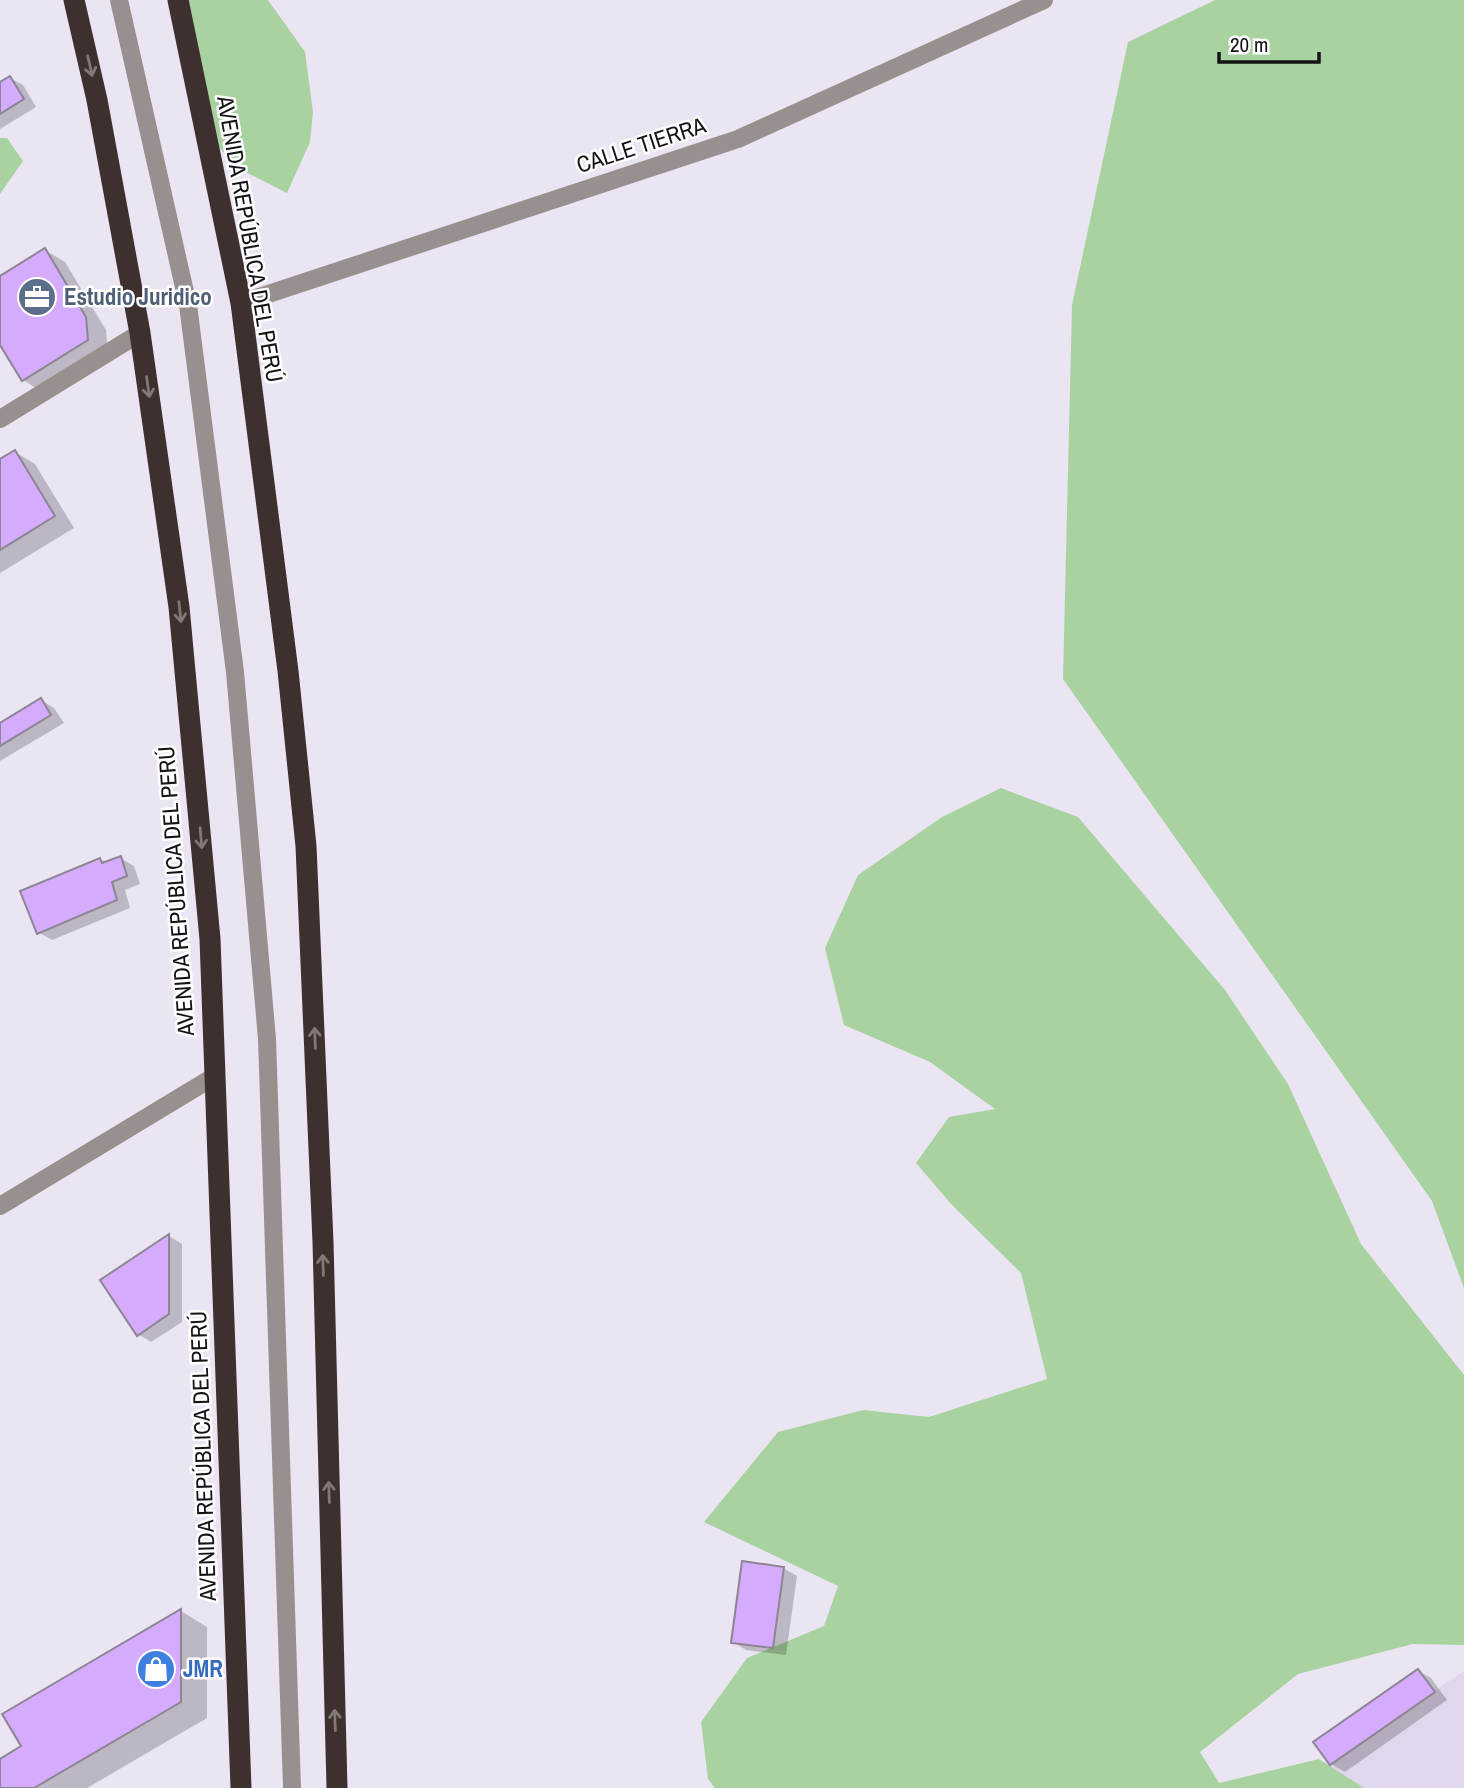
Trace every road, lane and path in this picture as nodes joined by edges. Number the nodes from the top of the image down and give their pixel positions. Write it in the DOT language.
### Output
graph roads {
  1 [pos="74,0"];
  2 [pos="119,0"];
  3 [pos="178,0"];
  4 [pos="1044,0"];
  5 [pos="240,303"];
  6 [pos="140,333"];
  7 [pos="0,419"];
  8 [pos="215,1076"];
  9 [pos="0,1206"];
  10 [pos="241,1788"];
  11 [pos="292,1788"];
  12 [pos="337,1788"];
  1 -- 6 [label="highway, AVENIDA REPÚBLICA DEL PERÚ, one-way"];
  2 -- 11 [label="street"];
  3 -- 5 [label="highway, AVENIDA REPÚBLICA DEL PERÚ"];
  4 -- 5 [label="street, CALLE TIERRA"];
  12 -- 5 [label="highway, AVENIDA REPÚBLICA DEL PERÚ, one-way"];
  6 -- 7 [label="street"];
  6 -- 8 [label="highway, AVENIDA REPÚBLICA DEL PERÚ, one-way"];
  8 -- 9 [label="street"];
  8 -- 10 [label="highway, AVENIDA REPÚBLICA DEL PERÚ"];
}
